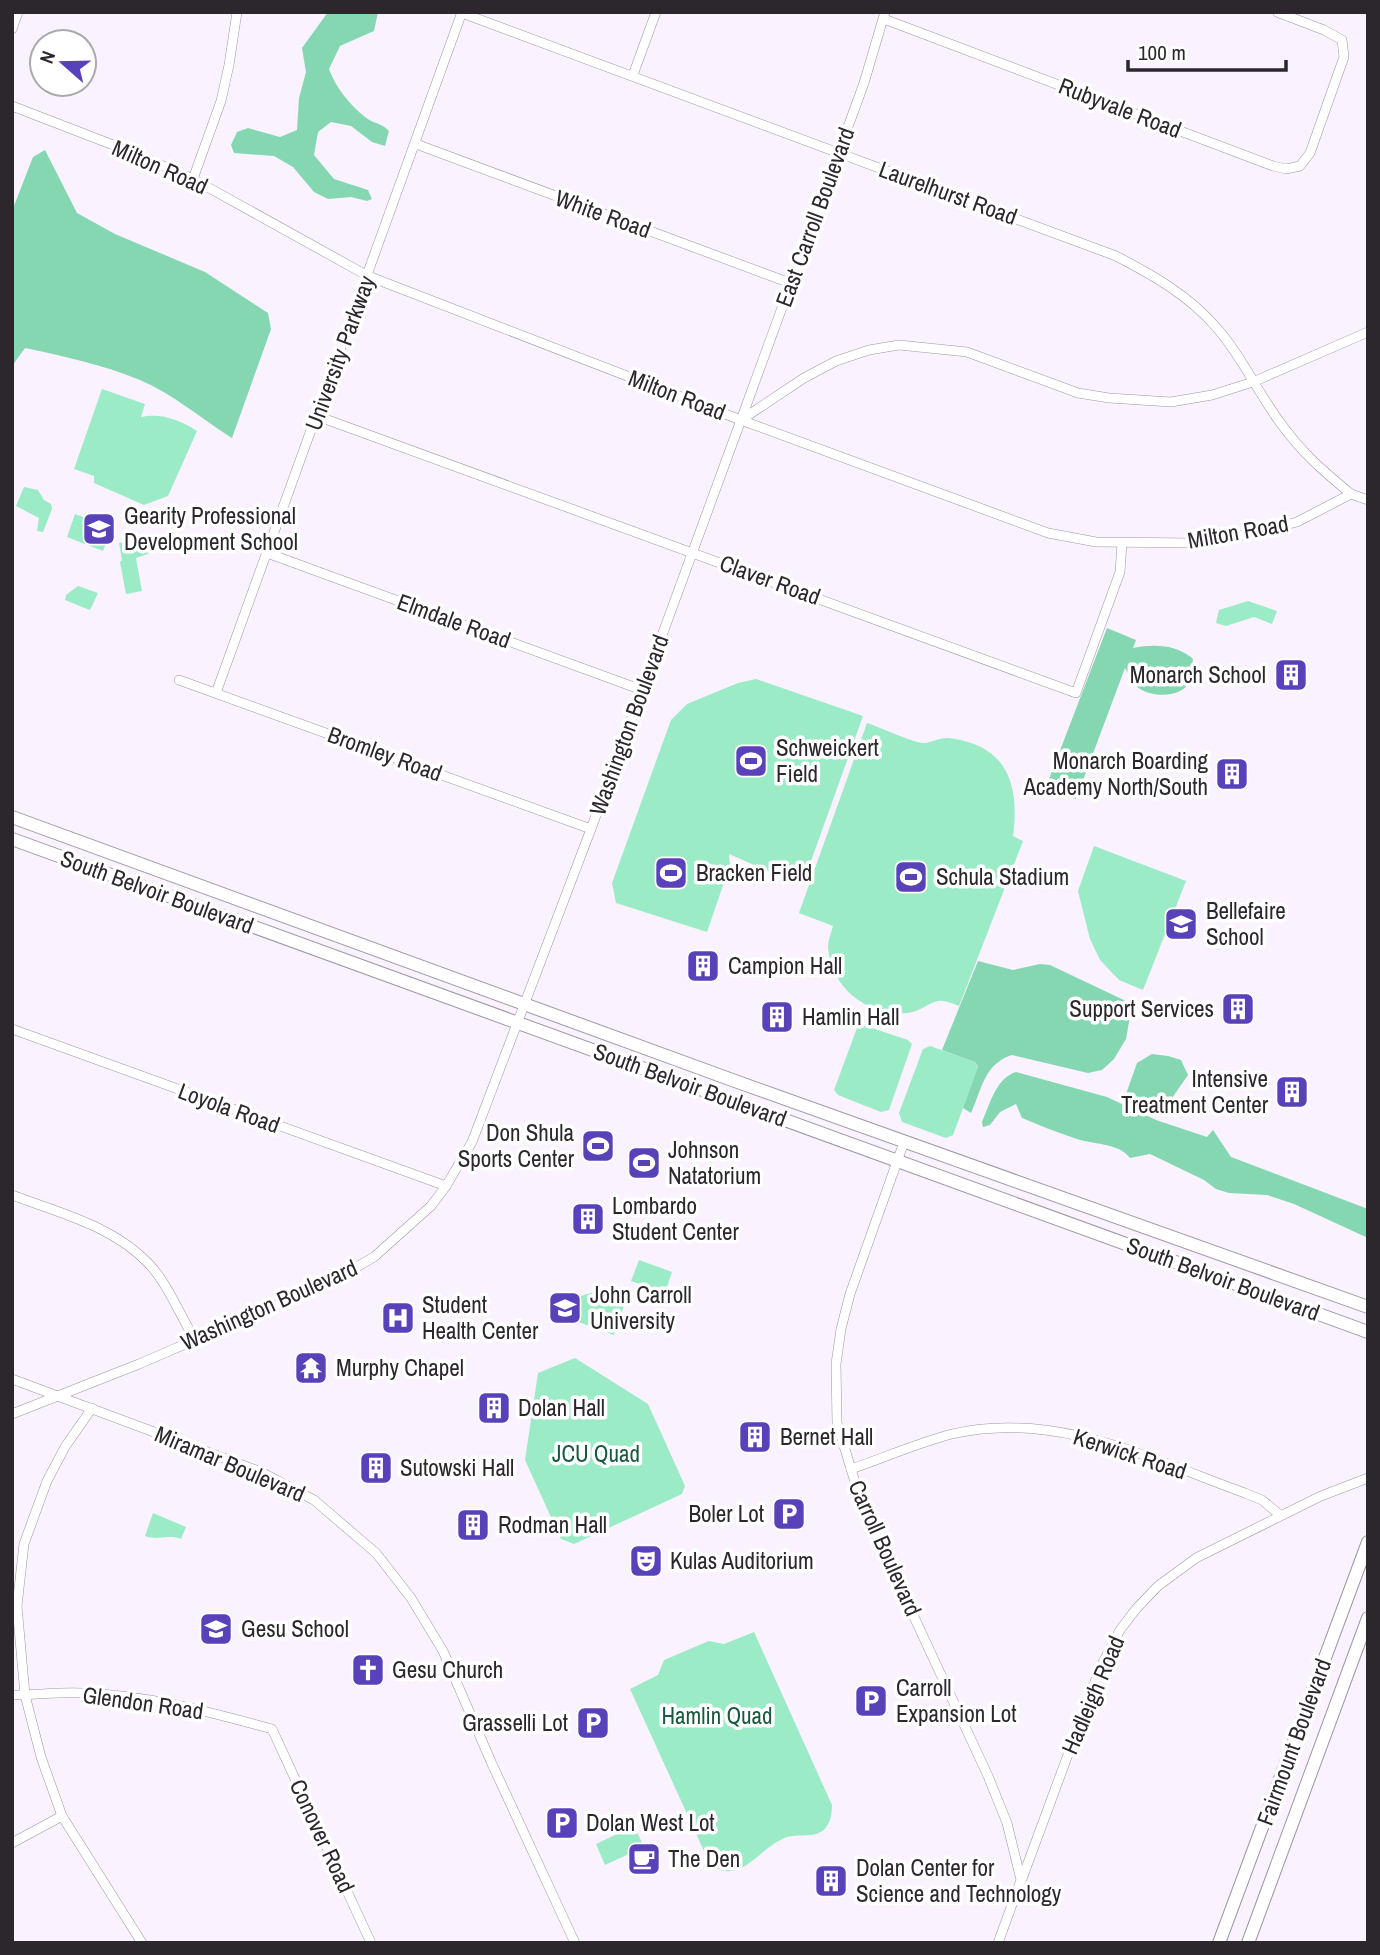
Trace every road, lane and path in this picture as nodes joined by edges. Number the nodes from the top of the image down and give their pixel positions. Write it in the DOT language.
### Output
graph roads {
  1 [pos="18,12"];
  2 [pos="237,12"];
  3 [pos="656,12"];
  4 [pos="1277,12"];
  5 [pos="462,13"];
  6 [pos="884,16"];
  7 [pos="12,29"];
  8 [pos="633,75"];
  9 [pos="12,106"];
  10 [pos="416,144"];
  11 [pos="839,153"];
  12 [pos="193,180"];
  13 [pos="368,276"];
  14 [pos="790,283"];
  15 [pos="1368,332"];
  16 [pos="1253,382"];
  17 [pos="317,416"];
  18 [pos="741,420"];
  19 [pos="1351,494"];
  20 [pos="1368,500"];
  21 [pos="1122,543"];
  22 [pos="693,552"];
  23 [pos="267,553"];
  24 [pos="179,680"];
  25 [pos="642,690"];
  26 [pos="216,693"];
  27 [pos="12,817"];
  28 [pos="591,829"];
  29 [pos="57,834"];
  30 [pos="12,839"];
  31 [pos="49,853"];
  32 [pos="524,1003"];
  33 [pos="517,1022"];
  34 [pos="12,1029"];
  35 [pos="904,1142"];
  36 [pos="898,1161"];
  37 [pos="446,1186"];
  38 [pos="12,1195"];
  39 [pos="1368,1307"];
  40 [pos="1368,1332"];
  41 [pos="194,1338"];
  42 [pos="12,1379"];
  43 [pos="55,1395"];
  44 [pos="92,1408"];
  45 [pos="12,1414"];
  46 [pos="851,1469"];
  47 [pos="1368,1478"];
  48 [pos="1280,1515"];
  49 [pos="1368,1542"];
  50 [pos="1368,1618"];
  51 [pos="12,1695"];
  52 [pos="25,1695"];
  53 [pos="272,1729"];
  54 [pos="62,1816"];
  55 [pos="12,1843"];
  56 [pos="1021,1880"];
  57 [pos="142,1943"];
  58 [pos="371,1943"];
  59 [pos="575,1943"];
  60 [pos="998,1943"];
  61 [pos="1220,1943"];
  62 [pos="1248,1943"];
  1 -- 7 [label="street"];
  2 -- 12 [label="street"];
  3 -- 8 [label="street"];
  4 -- 6 [label="street, Rubyvale Road"];
  5 -- 8 [label="street, Laurelhurst Road"];
  5 -- 10 [label="street, University Parkway"];
  6 -- 11 [label="street, East Carroll Boulevard"];
  8 -- 11 [label="street, Laurelhurst Road"];
  9 -- 12 [label="street, Milton Road"];
  10 -- 13 [label="street, University Parkway"];
  10 -- 14 [label="street, White Road"];
  11 -- 14 [label="street, East Carroll Boulevard"];
  11 -- 16 [label="street, Laurelhurst Road"];
  12 -- 13 [label="street, Milton Road"];
  13 -- 17 [label="street, University Parkway"];
  13 -- 18 [label="street, Milton Road"];
  14 -- 18 [label="street, East Carroll Boulevard"];
  15 -- 16 [label="street"];
  16 -- 18 [label="street"];
  16 -- 19 [label="street, Laurelhurst Road"];
  17 -- 22 [label="street, Claver Road"];
  17 -- 23 [label="street, University Parkway"];
  18 -- 21 [label="street, Milton Road"];
  18 -- 22 [label="street, Washington Boulevard"];
  19 -- 20 [label="street"];
  19 -- 21 [label="street, Milton Road"];
  21 -- 22 [label="street, Claver Road"];
  22 -- 25 [label="street, Washington Boulevard"];
  23 -- 25 [label="street, Elmdale Road"];
  23 -- 26 [label="street, University Parkway"];
  24 -- 26 [label="street, Bromley Road"];
  25 -- 28 [label="street, Washington Boulevard"];
  26 -- 28 [label="street, Bromley Road"];
  27 -- 29 [label="street, South Belvoir Boulevard"];
  28 -- 32 [label="street, Washington Boulevard"];
  29 -- 31 [label="street"];
  29 -- 32 [label="street, South Belvoir Boulevard"];
  30 -- 31 [label="street, South Belvoir Boulevard"];
  31 -- 33 [label="street, South Belvoir Boulevard"];
  32 -- 33 [label="street, Washington Boulevard"];
  32 -- 35 [label="street, South Belvoir Boulevard"];
  33 -- 36 [label="street, South Belvoir Boulevard"];
  33 -- 37 [label="street, Washington Boulevard"];
  34 -- 37 [label="street, Loyola Road"];
  35 -- 36 [label="street, Carroll Boulevard"];
  35 -- 39 [label="street, South Belvoir Boulevard"];
  36 -- 40 [label="street, South Belvoir Boulevard"];
  36 -- 46 [label="street, Carroll Boulevard"];
  37 -- 41 [label="street, Washington Boulevard"];
  38 -- 41 [label="street"];
  41 -- 43 [label="street, Washington Boulevard"];
  42 -- 43 [label="street, Miramar Boulevard"];
  43 -- 44 [label="street, Miramar Boulevard"];
  43 -- 45 [label="street, Washington Boulevard"];
  44 -- 52 [label="street"];
  44 -- 59 [label="street, Miramar Boulevard"];
  46 -- 48 [label="street, Kerwick Road"];
  46 -- 56 [label="street, Carroll Boulevard"];
  47 -- 48 [label="street, Hadleigh Road"];
  48 -- 56 [label="street, Hadleigh Road"];
  49 -- 61 [label="street, Fairmount Boulevard"];
  50 -- 62 [label="street, Fairmount Boulevard"];
  51 -- 52 [label="street, Glendon Road"];
  52 -- 53 [label="street, Glendon Road"];
  52 -- 54 [label="street"];
  53 -- 58 [label="street, Conover Road"];
  54 -- 55 [label="street"];
  54 -- 57 [label="street"];
  56 -- 60 [label="street"];
}
